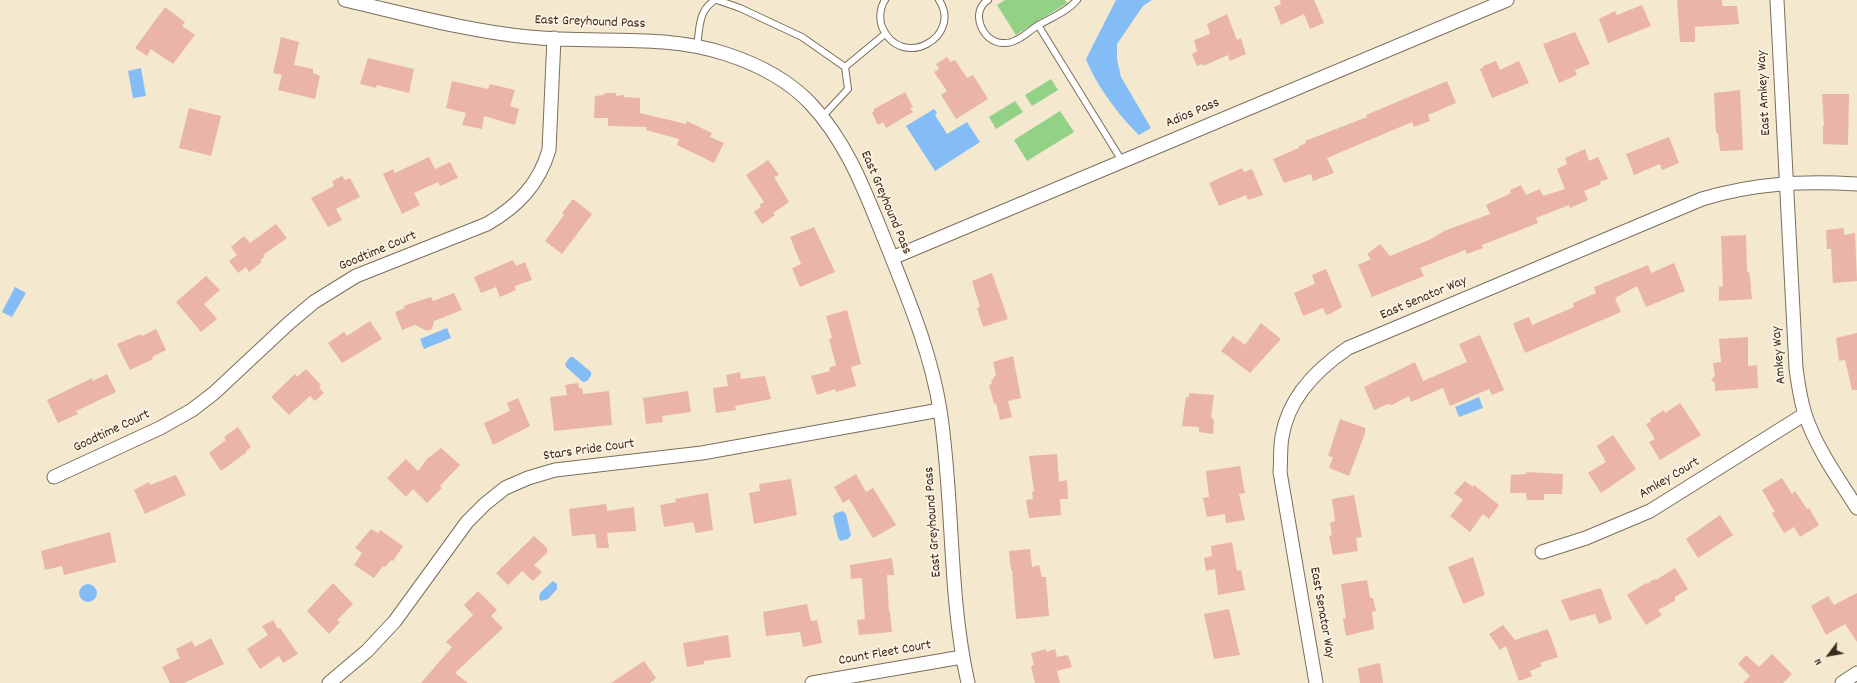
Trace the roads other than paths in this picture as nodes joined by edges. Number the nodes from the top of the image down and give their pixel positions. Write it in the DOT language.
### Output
graph roads {
  1 [pos="346,0"];
  2 [pos="716,0"];
  3 [pos="885,0"];
  4 [pos="939,0"];
  5 [pos="988,0"];
  6 [pos="1077,0"];
  7 [pos="1507,0"];
  8 [pos="1777,0"];
  9 [pos="1038,25"];
  10 [pos="885,34"];
  11 [pos="554,38"];
  12 [pos="697,46"];
  13 [pos="845,67"];
  14 [pos="822,117"];
  15 [pos="1122,161"];
  16 [pos="1786,184"];
  17 [pos="1857,184"];
  18 [pos="892,258"];
  19 [pos="940,410"];
  20 [pos="1805,414"];
  21 [pos="54,477"];
  22 [pos="1857,508"];
  23 [pos="1542,552"];
  24 [pos="962,657"];
  25 [pos="1857,673"];
  26 [pos="329,683"];
  27 [pos="812,683"];
  28 [pos="968,683"];
  29 [pos="1316,683"];
  30 [pos="1842,683"];
  1 -- 11 [label="street, East Greyhound Pass"];
  2 -- 12 [label="lane"];
  2 -- 13 [label="lane"];
  3 -- 10 [label="lane"];
  4 -- 10 [label="lane"];
  5 -- 9 [label="lane"];
  6 -- 9 [label="lane"];
  7 -- 15 [label="street, Adios Pass"];
  8 -- 16 [label="street, East Amkey Way"];
  9 -- 15 [label="lane"];
  10 -- 13 [label="lane"];
  11 -- 12 [label="street, East Greyhound Pass"];
  11 -- 21 [label="street, Goodtime Court"];
  12 -- 14 [label="street, East Greyhound Pass"];
  13 -- 14 [label="lane"];
  14 -- 18 [label="street, East Greyhound Pass"];
  15 -- 18 [label="street, Adios Pass"];
  16 -- 17 [label="street, East Senator Way"];
  16 -- 20 [label="street, Amkey Way"];
  16 -- 29 [label="street, East Senator Way"];
  18 -- 19 [label="street, East Greyhound Pass"];
  19 -- 24 [label="street, East Greyhound Pass"];
  19 -- 26 [label="street, Stars Pride Court"];
  20 -- 22 [label="street, Amkey Way"];
  20 -- 23 [label="street, Amkey Court"];
  24 -- 27 [label="street, Count Fleet Court"];
  24 -- 28 [label="street, East Greyhound Pass"];
  25 -- 30 [label="street"];
}
